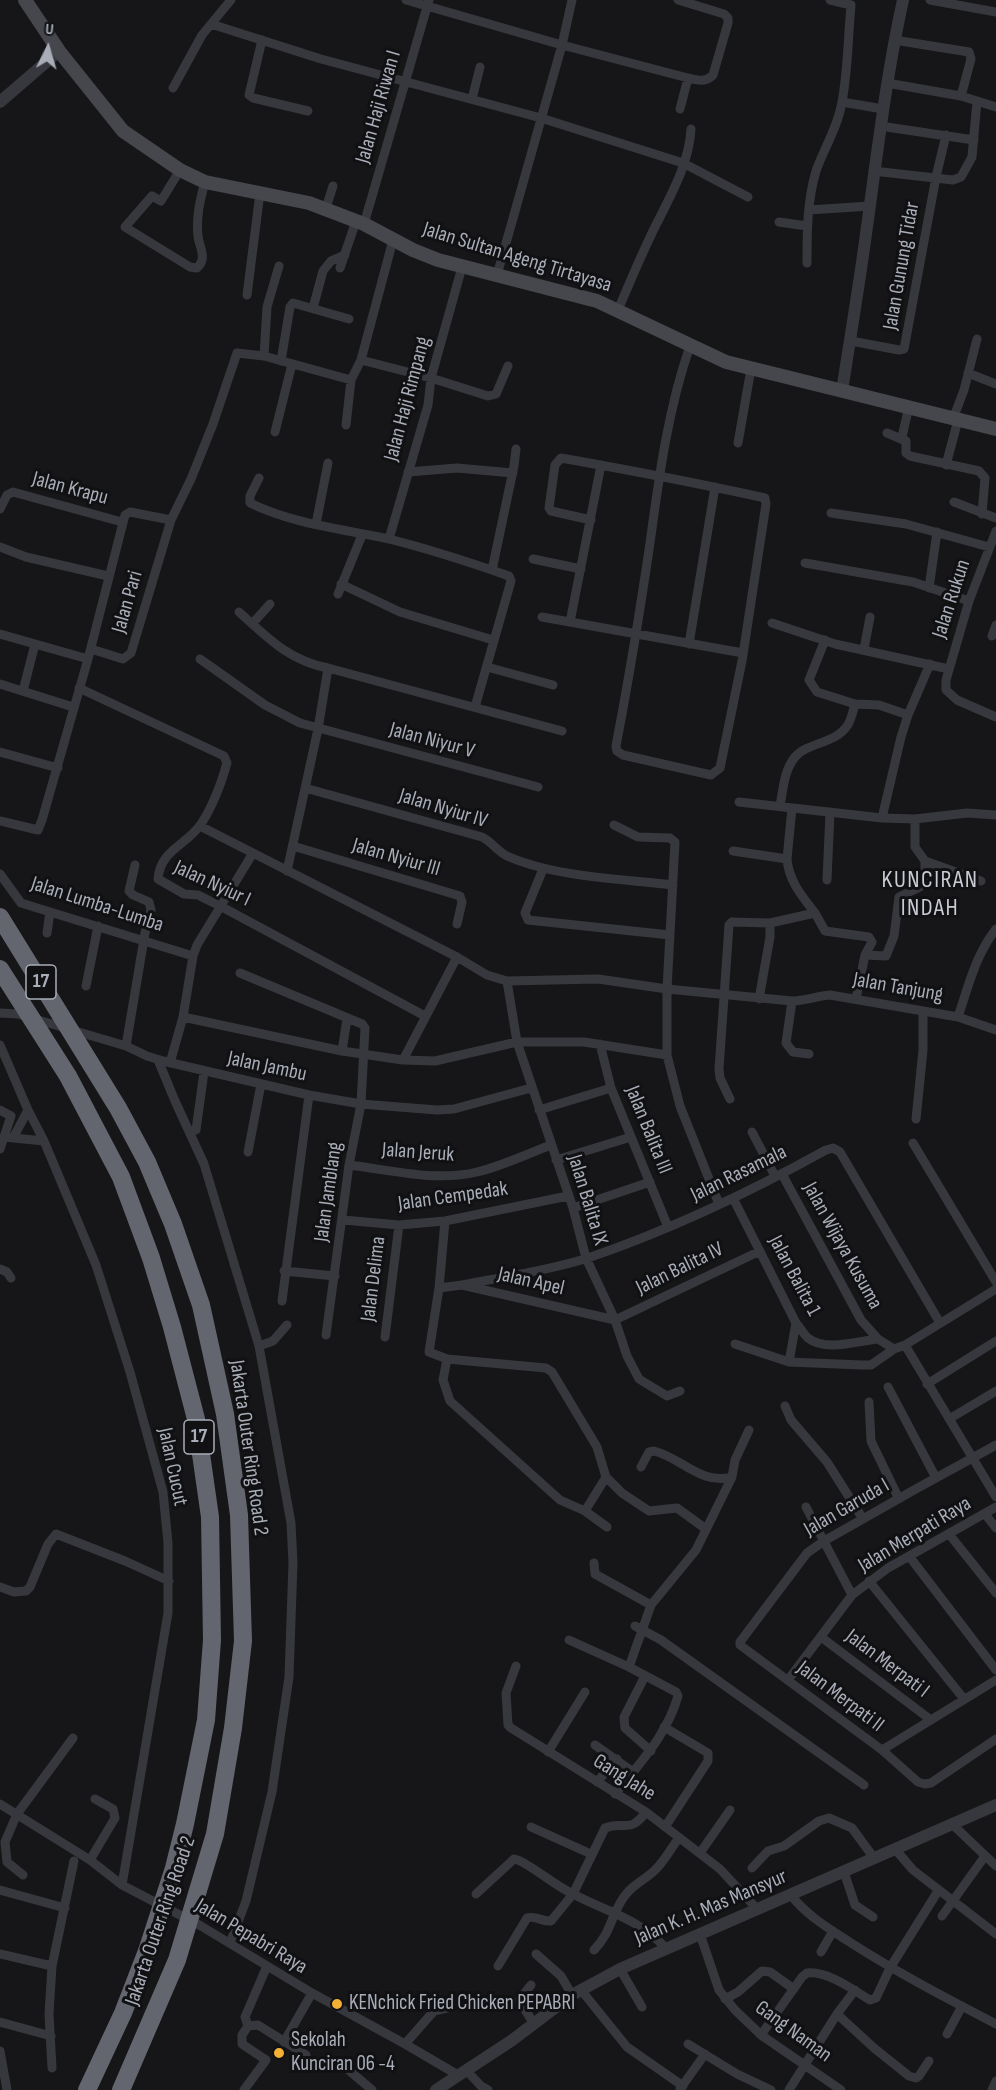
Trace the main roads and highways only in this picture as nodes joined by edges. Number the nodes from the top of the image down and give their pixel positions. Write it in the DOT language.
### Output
graph roads {
  1 [pos="25,0"];
  2 [pos="996,429"];
  3 [pos="0,917"];
  4 [pos="0,969"];
  5 [pos="87,2090"];
  6 [pos="122,2090"];
  1 -- 2 [label="main road, Jalan Sultan Ageng Tirtayasa"];
  3 -- 6 [label="highway, Jakarta Outer Ring Road 2 / 17"];
  4 -- 5 [label="highway, Jakarta Outer Ring Road 2 / 17"];
}
